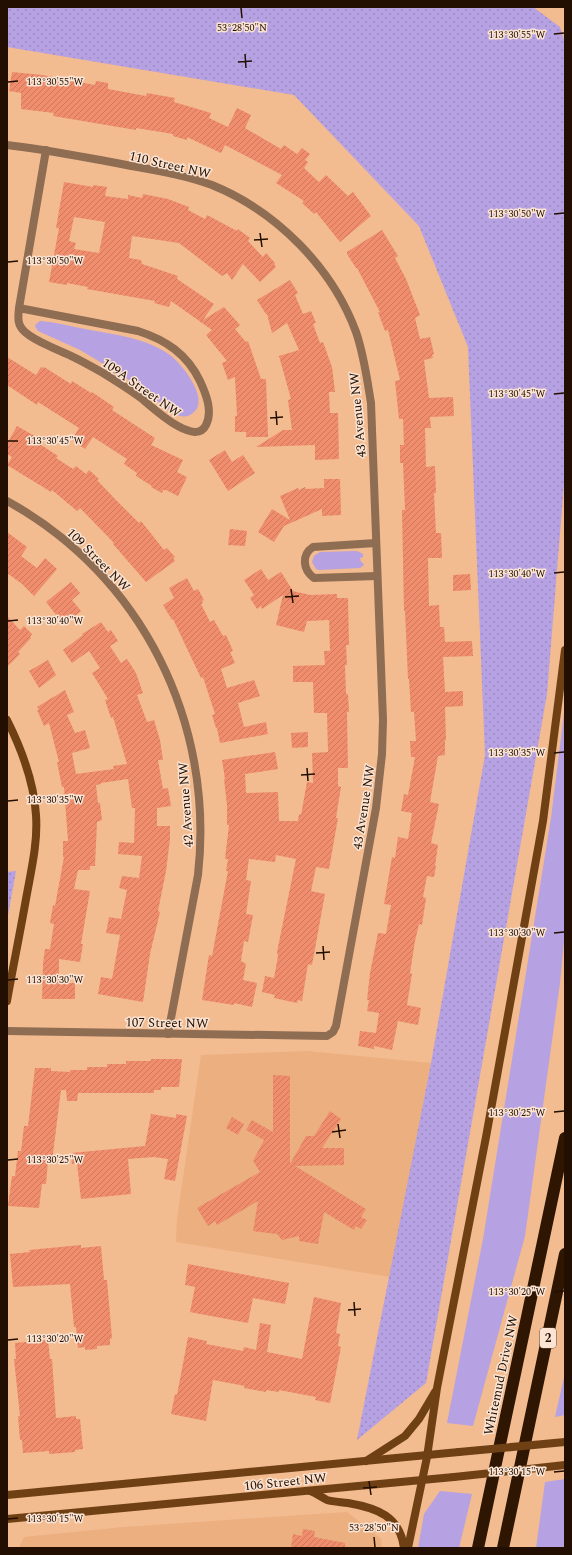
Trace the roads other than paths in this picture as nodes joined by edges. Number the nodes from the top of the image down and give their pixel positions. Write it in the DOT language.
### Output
graph roads {
  1 [pos="7,145"];
  2 [pos="46,150"];
  3 [pos="322,271"];
  4 [pos="19,308"];
  5 [pos="7,501"];
  6 [pos="376,543"];
  7 [pos="377,576"];
  8 [pos="131,610"];
  9 [pos="565,650"];
  10 [pos="7,720"];
  11 [pos="7,1000"];
  12 [pos="7,1031"];
  13 [pos="168,1034"];
  14 [pos="327,1036"];
  15 [pos="565,1138"];
  16 [pos="565,1254"];
  17 [pos="437,1388"];
  18 [pos="565,1442"];
  19 [pos="427,1456"];
  20 [pos="363,1462"];
  21 [pos="565,1465"];
  22 [pos="422,1480"];
  23 [pos="310,1490"];
  24 [pos="7,1495"];
  25 [pos="7,1519"];
  26 [pos="404,1548"];
  27 [pos="408,1548"];
  28 [pos="478,1548"];
  29 [pos="503,1548"];
  1 -- 2 [label="street, 110 Street NW"];
  2 -- 3 [label="street, 110 Street NW"];
  2 -- 4 [label="street"];
  3 -- 6 [label="street, 43 Avenue NW"];
  4 -- 4 [label="street, 109A Street NW"];
  5 -- 8 [label="street, 109 Street NW"];
  6 -- 7 [label="street, 43 Avenue NW"];
  6 -- 7 [label="street"];
  7 -- 14 [label="street, 43 Avenue NW"];
  8 -- 13 [label="street, 42 Avenue NW"];
  9 -- 17 [label="street"];
  10 -- 11 [label="street"];
  12 -- 13 [label="street, 107 Street NW"];
  13 -- 14 [label="street, 107 Street NW"];
  15 -- 28 [label="highway, Whitemud Drive NW / 2"];
  16 -- 29 [label="highway, 2"];
  17 -- 19 [label="street"];
  17 -- 20 [label="street"];
  18 -- 19 [label="street, 106 Street NW, bridge"];
  19 -- 20 [label="street, 106 Street NW"];
  19 -- 22 [label="street"];
  20 -- 24 [label="street, 106 Street NW"];
  21 -- 22 [label="street, 106 Street NW, bridge"];
  22 -- 23 [label="street, 106 Street NW"];
  22 -- 27 [label="street"];
  23 -- 25 [label="street, 106 Street NW"];
  23 -- 26 [label="street"];
}
